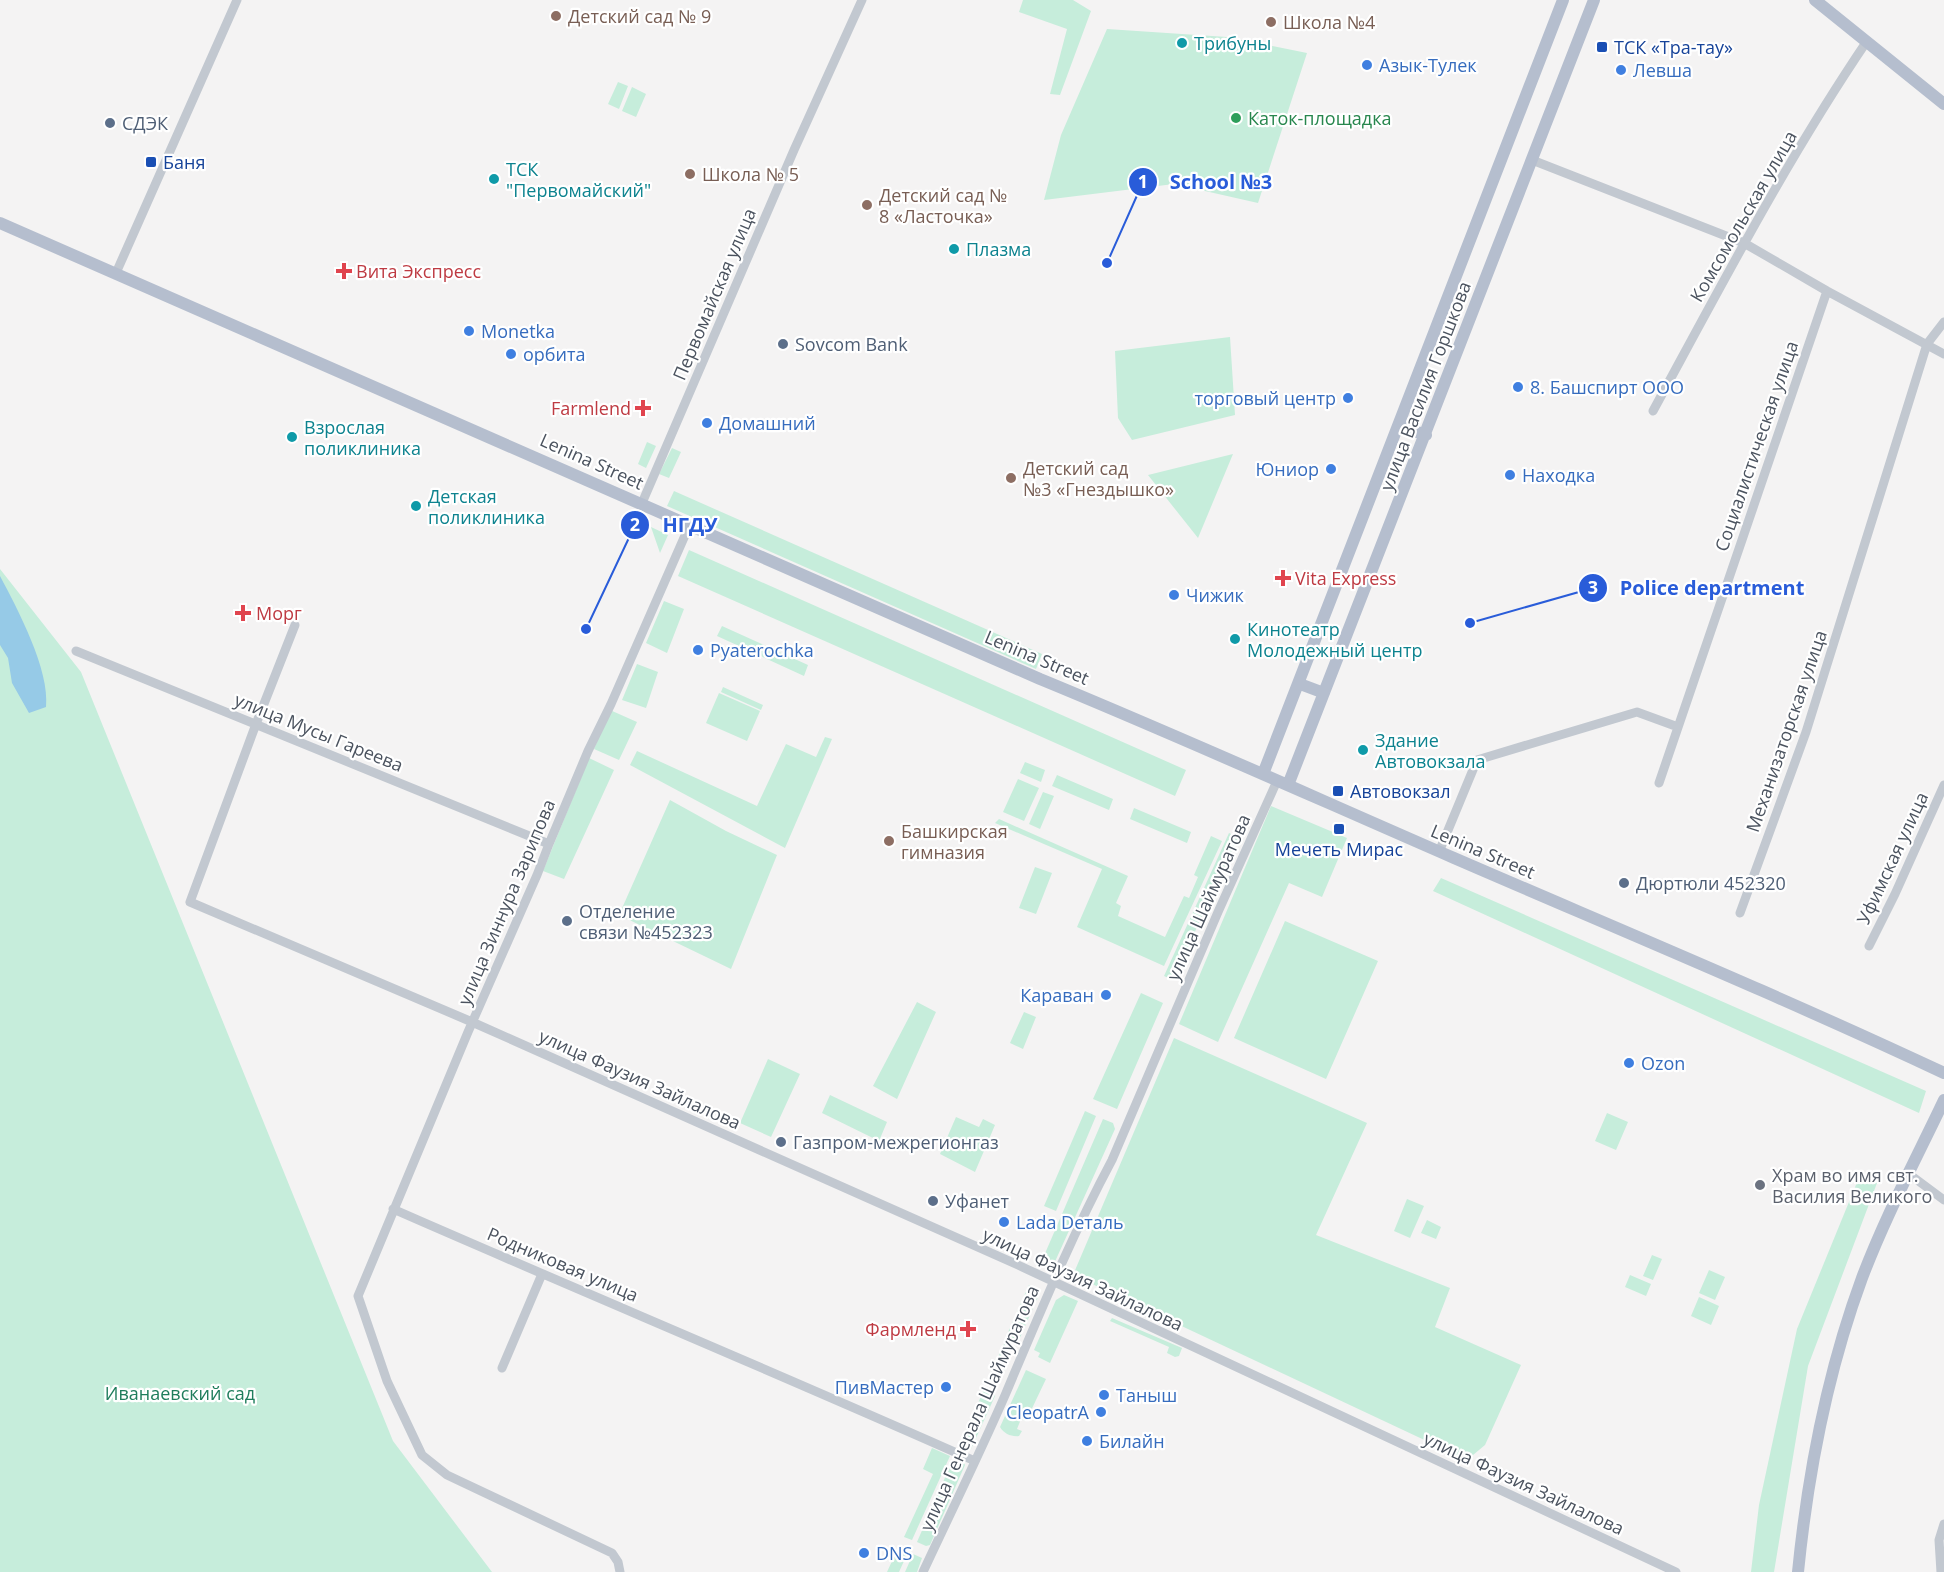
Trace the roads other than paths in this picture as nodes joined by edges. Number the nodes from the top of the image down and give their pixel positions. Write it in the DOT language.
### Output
graph roads {
  1 [pos="237,0"];
  2 [pos="862,0"];
  3 [pos="1563,0"];
  4 [pos="1594,0"];
  5 [pos="1815,0"];
  6 [pos="1867,41"];
  7 [pos="1944,104"];
  8 [pos="1532,160"];
  9 [pos="0,223"];
  10 [pos="1744,243"];
  11 [pos="116,273"];
  12 [pos="1827,291"];
  13 [pos="1944,322"];
  14 [pos="1927,344"];
  15 [pos="1944,354"];
  16 [pos="1653,411"];
  17 [pos="1398,426"];
  18 [pos="1426,435"];
  19 [pos="642,503"];
  20 [pos="690,524"];
  21 [pos="295,625"];
  22 [pos="76,651"];
  23 [pos="1300,684"];
  24 [pos="1324,693"];
  25 [pos="256,724"];
  26 [pos="1678,727"];
  27 [pos="1263,774"];
  28 [pos="1283,783"];
  29 [pos="1659,783"];
  30 [pos="1944,785"];
  31 [pos="549,844"];
  32 [pos="1439,852"];
  33 [pos="1740,913"];
  34 [pos="1869,946"];
  35 [pos="472,1022"];
  36 [pos="1169,1027"];
  37 [pos="1944,1073"];
  38 [pos="1944,1100"];
  39 [pos="1909,1174"];
  40 [pos="1944,1200"];
  41 [pos="393,1209"];
  42 [pos="542,1274"];
  43 [pos="1053,1283"];
  44 [pos="502,1368"];
  45 [pos="975,1461"];
  46 [pos="1944,1524"];
  47 [pos="620,1572"];
  48 [pos="923,1572"];
  49 [pos="1676,1572"];
  50 [pos="1798,1572"];
  51 [pos="1941,1572"];
  1 -- 11 [label="street"];
  2 -- 19 [label="street, Первомайская улица"];
  3 -- 17 [label="main road, улица Василия Горшкова"];
  4 -- 8 [label="main road, улица Василия Горшкова"];
  5 -- 6 [label="main road"];
  6 -- 7 [label="main road"];
  6 -- 10 [label="street, Комсомольская улица"];
  8 -- 10 [label="street"];
  8 -- 18 [label="main road, улица Василия Горшкова"];
  9 -- 11 [label="main road, Lenina Street"];
  10 -- 12 [label="street"];
  10 -- 16 [label="street, Комсомольская улица"];
  11 -- 19 [label="main road, Lenina Street"];
  12 -- 14 [label="street"];
  12 -- 26 [label="street, Социалистическая улица"];
  13 -- 14 [label="street, Механизаторская улица"];
  14 -- 15 [label="street"];
  14 -- 33 [label="street, Механизаторская улица"];
  17 -- 18 [label="main road"];
  17 -- 23 [label="main road, улица Василия Горшкова"];
  18 -- 24 [label="main road, улица Василия Горшкова"];
  19 -- 20 [label="main road, Lenina Street"];
  20 -- 27 [label="main road, Lenina Street"];
  20 -- 31 [label="street, улица Зиннура Зарипова"];
  21 -- 25 [label="street"];
  22 -- 25 [label="street, улица Мусы Гареева"];
  23 -- 24 [label="main road"];
  23 -- 27 [label="main road, улица Василия Горшкова"];
  24 -- 28 [label="main road, улица Василия Горшкова"];
  25 -- 31 [label="street, улица Мусы Гареева"];
  25 -- 35 [label="street, улица Фаузия Зайлалова"];
  26 -- 29 [label="street, Социалистическая улица"];
  26 -- 32 [label="street"];
  27 -- 28 [label="main road, Lenina Street"];
  28 -- 32 [label="main road, Lenina Street"];
  28 -- 36 [label="street, улица Шаймуратова"];
  30 -- 34 [label="street, Уфимская улица"];
  31 -- 35 [label="street, улица Зиннура Зарипова"];
  32 -- 37 [label="main road, Lenina Street"];
  35 -- 41 [label="street, улица Зиннура Зарипова"];
  35 -- 43 [label="street, улица Фаузия Зайлалова"];
  36 -- 43 [label="street, улица Генерала Шаймуратова"];
  38 -- 39 [label="main road"];
  39 -- 40 [label="street"];
  39 -- 50 [label="main road"];
  41 -- 42 [label="street, Родниковая улица"];
  41 -- 47 [label="street, улица Зиннура Зарипова"];
  42 -- 44 [label="street"];
  42 -- 45 [label="street, Родниковая улица"];
  43 -- 45 [label="street, улица Генерала Шаймуратова"];
  43 -- 49 [label="street, улица Фаузия Зайлалова"];
  45 -- 48 [label="street, улица Генерала Шаймуратова"];
  46 -- 51 [label="street"];
}
